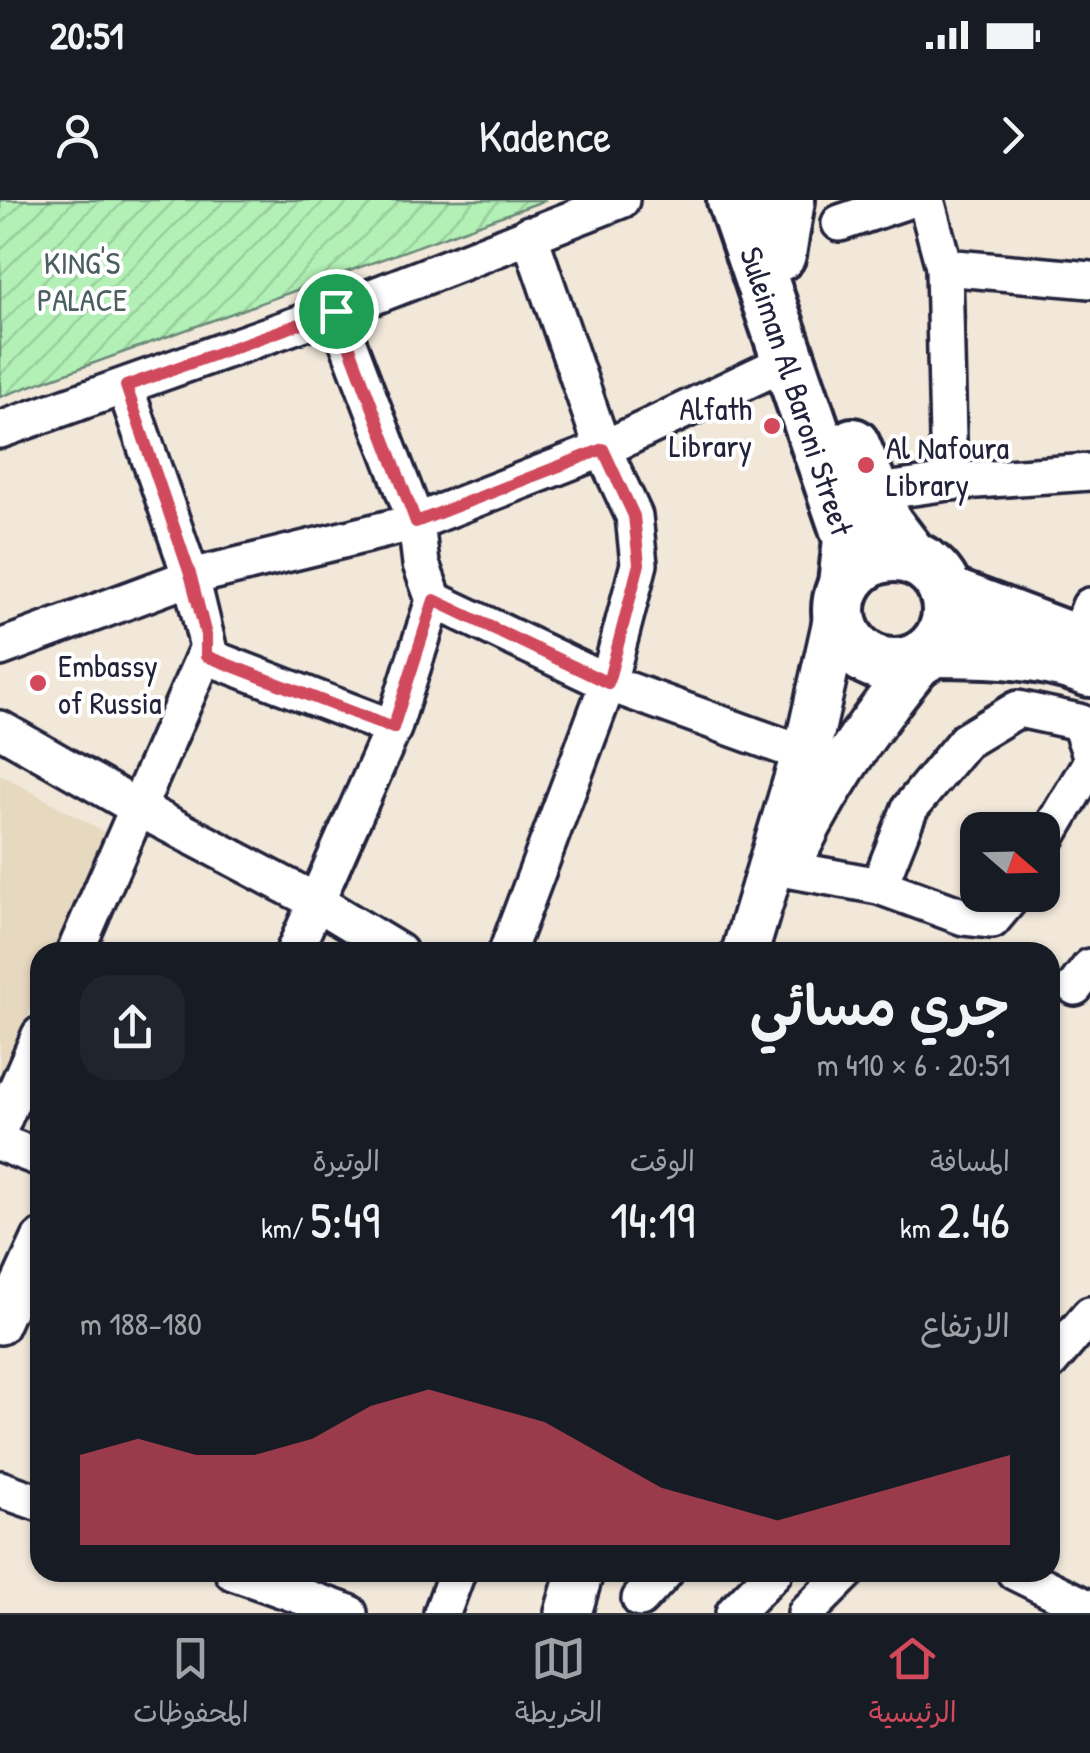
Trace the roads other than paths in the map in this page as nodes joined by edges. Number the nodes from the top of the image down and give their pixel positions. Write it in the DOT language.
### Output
graph roads {
  1 [pos="621,200"];
  2 [pos="734,200"];
  3 [pos="763,200"];
  4 [pos="788,200"];
  5 [pos="908,200"];
  6 [pos="926,200"];
  7 [pos="840,223"];
  8 [pos="529,234"];
  9 [pos="779,254"];
  10 [pos="944,267"];
  11 [pos="1090,280"];
  12 [pos="336,311"];
  13 [pos="788,361"];
  14 [pos="126,386"];
  15 [pos="0,430"];
  16 [pos="603,449"];
  17 [pos="1090,472"];
  18 [pos="949,482"];
  19 [pos="871,493"];
  20 [pos="416,522"];
  21 [pos="929,575"];
  22 [pos="191,577"];
  23 [pos="842,598"];
  24 [pos="434,600"];
  25 [pos="1084,645"];
  26 [pos="0,648"];
  27 [pos="928,654"];
  28 [pos="206,656"];
  29 [pos="608,683"];
  30 [pos="0,728"];
  31 [pos="393,728"];
  32 [pos="861,738"];
  33 [pos="808,743"];
  34 [pos="1090,752"];
  35 [pos="1090,764"];
  36 [pos="138,808"];
  37 [pos="1060,815"];
  38 [pos="787,869"];
  39 [pos="880,886"];
  40 [pos="315,900"];
  41 [pos="999,912"];
  42 [pos="80,942"];
  43 [pos="298,942"];
  44 [pos="380,942"];
  45 [pos="511,942"];
  46 [pos="748,942"];
  47 [pos="765,942"];
  48 [pos="30,1058"];
  49 [pos="0,1127"];
  50 [pos="0,1143"];
  51 [pos="30,1154"];
  52 [pos="30,1261"];
  53 [pos="0,1326"];
  54 [pos="0,1489"];
  55 [pos="30,1500"];
  56 [pos="291,1582"];
  57 [pos="453,1582"];
  58 [pos="558,1582"];
  59 [pos="577,1582"];
  60 [pos="764,1582"];
  61 [pos="837,1582"];
  62 [pos="1035,1582"];
  63 [pos="1090,1610"];
  64 [pos="350,1613"];
  65 [pos="442,1613"];
  66 [pos="549,1613"];
  67 [pos="568,1613"];
  68 [pos="734,1613"];
  69 [pos="806,1613"];
  1 -- 8 [label="street"];
  2 -- 13 [label="highway, Suleiman Al Baroni Street"];
  3 -- 9 [label="highway, Suleiman Al Baroni Street"];
  4 -- 9 [label="highway"];
  5 -- 7 [label="street"];
  6 -- 10 [label="street"];
  8 -- 12 [label="street"];
  8 -- 16 [label="street"];
  9 -- 19 [label="highway, Suleiman Al Baroni Street"];
  10 -- 11 [label="street"];
  10 -- 18 [label="street"];
  12 -- 14 [label="street"];
  12 -- 20 [label="street"];
  13 -- 16 [label="street"];
  13 -- 23 [label="highway, Suleiman Al Baroni Street"];
  14 -- 15 [label="street"];
  14 -- 22 [label="street"];
  16 -- 20 [label="street"];
  16 -- 29 [label="street"];
  17 -- 18 [label="street"];
  18 -- 19 [label="street"];
  19 -- 21 [label="highway, Suleiman Al Baroni Street"];
  20 -- 22 [label="street"];
  20 -- 24 [label="street"];
  21 -- 23 [label="highway"];
  21 -- 25 [label="highway"];
  21 -- 27 [label="highway"];
  22 -- 26 [label="street"];
  22 -- 28 [label="street"];
  23 -- 27 [label="highway"];
  23 -- 33 [label="main road"];
  24 -- 29 [label="street"];
  24 -- 31 [label="street"];
  25 -- 27 [label="highway"];
  27 -- 32 [label="main road"];
  28 -- 31 [label="street"];
  28 -- 36 [label="street"];
  29 -- 33 [label="street"];
  29 -- 45 [label="street"];
  30 -- 36 [label="street"];
  31 -- 40 [label="street"];
  32 -- 33 [label="main road"];
  32 -- 38 [label="main road"];
  33 -- 46 [label="main road"];
  34 -- 39 [label="street"];
  35 -- 37 [label="street"];
  36 -- 40 [label="street"];
  36 -- 42 [label="street"];
  38 -- 39 [label="street"];
  38 -- 47 [label="main road"];
  39 -- 41 [label="street"];
  40 -- 43 [label="street"];
  40 -- 44 [label="street"];
  48 -- 49 [label="street"];
  50 -- 51 [label="street"];
  52 -- 53 [label="street"];
  54 -- 55 [label="street"];
  56 -- 64 [label="street"];
  57 -- 65 [label="street"];
  58 -- 66 [label="main road"];
  59 -- 67 [label="main road"];
  60 -- 68 [label="street"];
  61 -- 69 [label="street"];
  62 -- 63 [label="street"];
}
